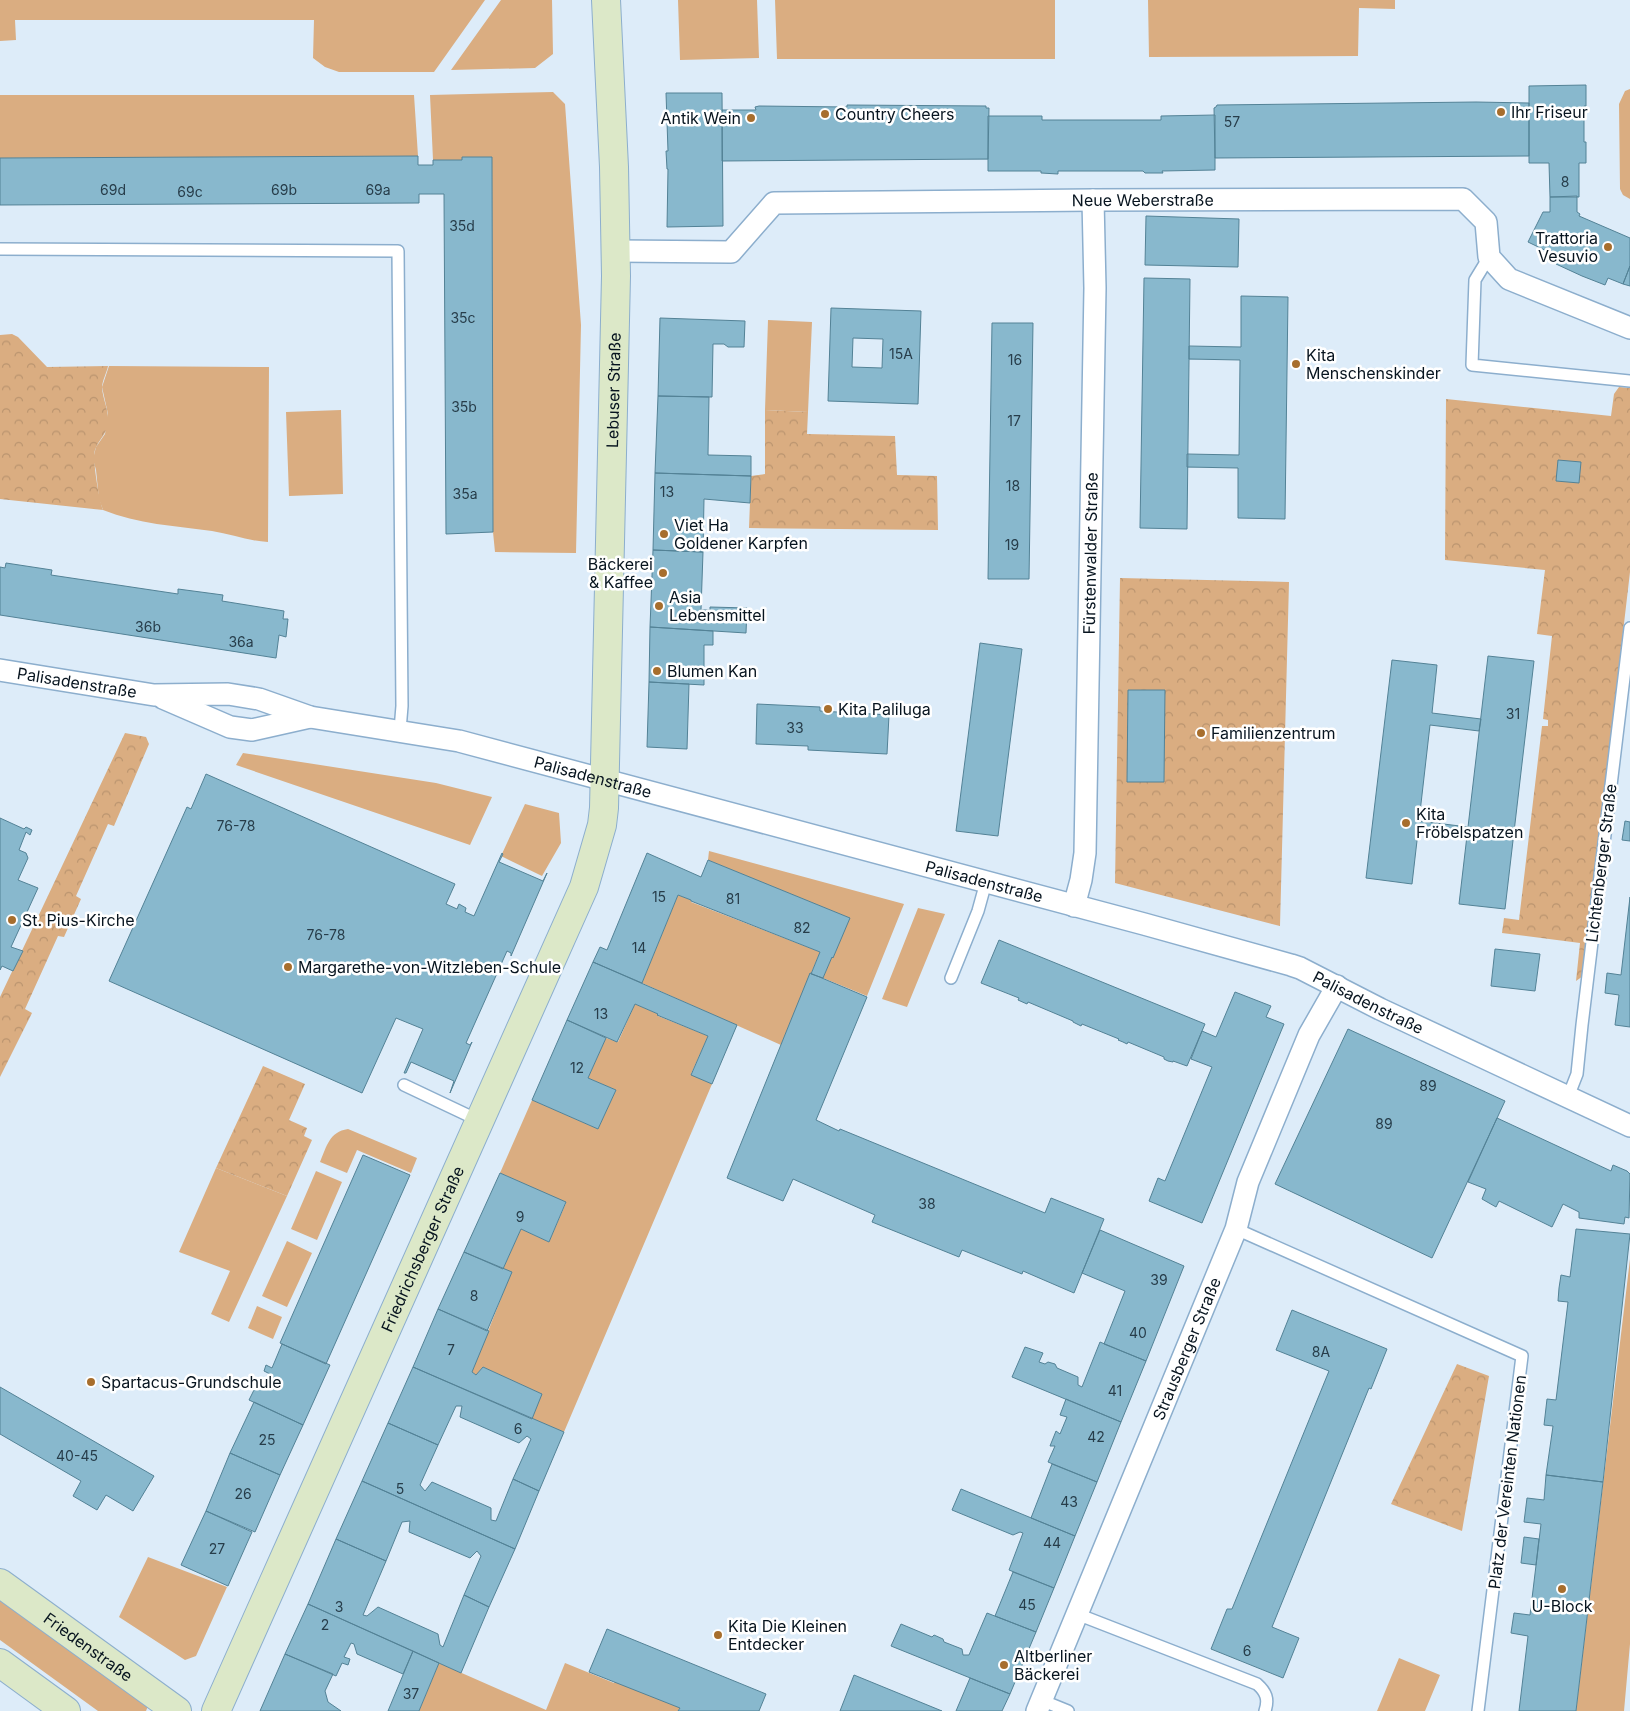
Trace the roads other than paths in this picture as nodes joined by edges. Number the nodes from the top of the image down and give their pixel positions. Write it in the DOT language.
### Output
graph roads {
  1 [pos="606,0"];
  2 [pos="1093,200"];
  3 [pos="0,249"];
  4 [pos="616,251"];
  5 [pos="1489,257"];
  6 [pos="1630,328"];
  7 [pos="1630,381"];
  8 [pos="1630,628"];
  9 [pos="0,670"];
  10 [pos="154,695"];
  11 [pos="310,717"];
  12 [pos="400,730"];
  13 [pos="605,780"];
  14 [pos="986,882"];
  15 [pos="1074,906"];
  16 [pos="951,978"];
  17 [pos="1337,986"];
  18 [pos="404,1086"];
  19 [pos="1568,1097"];
  20 [pos="480,1121"];
  21 [pos="1630,1126"];
  22 [pos="1236,1229"];
  23 [pos="0,1583"];
  24 [pos="1077,1614"];
  25 [pos="0,1663"];
  26 [pos="1039,1706"];
  27 [pos="66,1711"];
  28 [pos="177,1711"];
  29 [pos="216,1711"];
  30 [pos="1068,1711"];
  31 [pos="1265,1711"];
  32 [pos="1478,1711"];
  1 -- 4 [label="street, Lebuser Straße"];
  2 -- 4 [label="street, Neue Weberstraße"];
  2 -- 5 [label="street, Neue Weberstraße"];
  2 -- 15 [label="street, Fürstenwalder Straße"];
  3 -- 12 [label="lane"];
  4 -- 13 [label="street, Lebuser Straße"];
  5 -- 6 [label="street"];
  5 -- 7 [label="lane"];
  8 -- 19 [label="lane, Lichtenberger Straße"];
  9 -- 10 [label="street, Palisadenstraße"];
  10 -- 11 [label="street, Palisadenstraße"];
  10 -- 11 [label="street, Palisadenstraße"];
  11 -- 12 [label="street, Palisadenstraße"];
  12 -- 13 [label="street, Palisadenstraße"];
  13 -- 14 [label="street, Palisadenstraße"];
  13 -- 20 [label="street, Friedrichsberger Straße"];
  14 -- 15 [label="street, Palisadenstraße"];
  14 -- 16 [label="lane"];
  15 -- 17 [label="street, Palisadenstraße"];
  17 -- 19 [label="street, Palisadenstraße"];
  17 -- 22 [label="street, Strausberger Straße"];
  18 -- 20 [label="lane"];
  19 -- 21 [label="street, Palisadenstraße"];
  20 -- 29 [label="street, Friedrichsberger Straße"];
  22 -- 24 [label="street, Strausberger Straße"];
  22 -- 32 [label="lane, Platz der Vereinten Nationen"];
  23 -- 28 [label="street, Friedenstraße"];
  24 -- 26 [label="street, Strausberger Straße"];
  24 -- 31 [label="lane"];
  25 -- 27 [label="street"];
  26 -- 30 [label="lane"];
}
